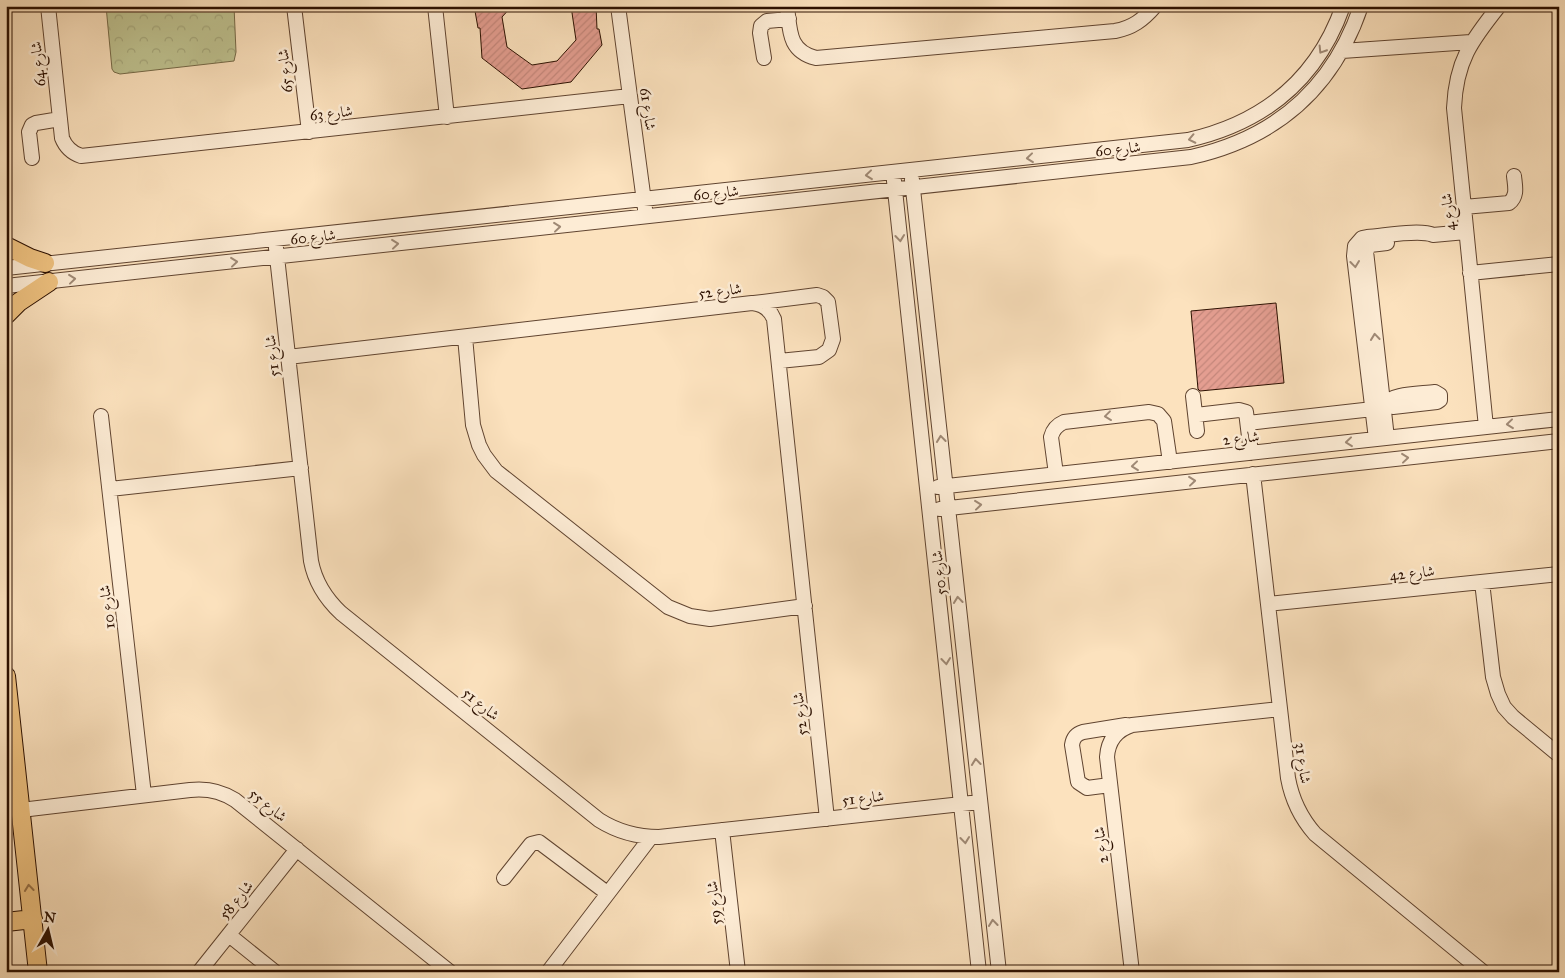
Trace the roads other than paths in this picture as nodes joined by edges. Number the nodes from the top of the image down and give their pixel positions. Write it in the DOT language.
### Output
graph roads {
  1 [pos="48,6"];
  2 [pos="294,6"];
  3 [pos="435,6"];
  4 [pos="618,6"];
  5 [pos="1155,6"];
  6 [pos="1343,6"];
  7 [pos="1361,6"];
  8 [pos="1499,6"];
  9 [pos="788,12"];
  10 [pos="1471,42"];
  11 [pos="1342,51"];
  12 [pos="764,58"];
  13 [pos="630,96"];
  14 [pos="447,117"];
  15 [pos="60,119"];
  16 [pos="309,132"];
  17 [pos="32,158"];
  18 [pos="911,170"];
  19 [pos="893,172"];
  20 [pos="1514,176"];
  21 [pos="913,188"];
  22 [pos="895,190"];
  23 [pos="643,199"];
  24 [pos="1464,207"];
  25 [pos="646,217"];
  26 [pos="1466,232"];
  27 [pos="275,239"];
  28 [pos="6,246"];
  29 [pos="277,257"];
  30 [pos="45,263"];
  31 [pos="1559,264"];
  32 [pos="6,268"];
  33 [pos="1470,273"];
  34 [pos="49,282"];
  35 [pos="6,286"];
  36 [pos="752,303"];
  37 [pos="6,315"];
  38 [pos="465,337"];
  39 [pos="288,357"];
  40 [pos="779,361"];
  41 [pos="1193,396"];
  42 [pos="1376,407"];
  43 [pos="1196,415"];
  44 [pos="101,416"];
  45 [pos="1559,419"];
  46 [pos="1248,423"];
  47 [pos="1486,427"];
  48 [pos="1197,431"];
  49 [pos="1382,438"];
  50 [pos="1559,441"];
  51 [pos="1252,453"];
  52 [pos="1170,462"];
  53 [pos="301,468"];
  54 [pos="1056,474"];
  55 [pos="1253,475"];
  56 [pos="946,487"];
  57 [pos="110,489"];
  58 [pos="927,489"];
  59 [pos="948,508"];
  60 [pos="930,510"];
  61 [pos="1559,574"];
  62 [pos="1482,582"];
  63 [pos="1268,604"];
  64 [pos="804,606"];
  65 [pos="6,676"];
  66 [pos="1280,709"];
  67 [pos="1132,725"];
  68 [pos="1559,755"];
  69 [pos="1110,785"];
  70 [pos="144,795"];
  71 [pos="980,802"];
  72 [pos="961,804"];
  73 [pos="21,810"];
  74 [pos="827,819"];
  75 [pos="722,830"];
  76 [pos="651,837"];
  77 [pos="297,849"];
  78 [pos="504,878"];
  79 [pos="606,894"];
  80 [pos="33,919"];
  81 [pos="6,922"];
  82 [pos="229,935"];
  83 [pos="38,972"];
  84 [pos="199,972"];
  85 [pos="276,972"];
  86 [pos="450,972"];
  87 [pos="548,972"];
  88 [pos="738,972"];
  89 [pos="979,972"];
  90 [pos="999,972"];
  91 [pos="1132,972"];
  92 [pos="1483,972"];
  1 -- 15 [label="street, شارع 64"];
  2 -- 16 [label="street, شارع 65"];
  3 -- 14 [label="street"];
  4 -- 13 [label="street, شارع 61"];
  5 -- 9 [label="street"];
  6 -- 18 [label="street, شارع 60, one-way"];
  7 -- 11 [label="street, شارع 60"];
  8 -- 10 [label="street, شارع 4"];
  9 -- 12 [label="street"];
  10 -- 11 [label="street"];
  10 -- 24 [label="street, شارع 4"];
  11 -- 21 [label="street, شارع 60"];
  13 -- 14 [label="street, شارع 63"];
  13 -- 23 [label="street, شارع 61"];
  14 -- 16 [label="street, شارع 63"];
  15 -- 16 [label="street, شارع 63"];
  15 -- 17 [label="street"];
  18 -- 19 [label="street, شارع 60"];
  18 -- 21 [label="street, شارع 50"];
  19 -- 22 [label="street, شارع 50"];
  19 -- 23 [label="street, شارع 60, one-way"];
  20 -- 24 [label="street"];
  21 -- 22 [label="street, شارع 60"];
  56 -- 21 [label="street, شارع 50, one-way"];
  22 -- 25 [label="street, شارع 60"];
  22 -- 58 [label="street, شارع 50, one-way"];
  23 -- 25 [label="street, شارع 61"];
  23 -- 27 [label="street, شارع 60"];
  24 -- 26 [label="street, شارع 4"];
  29 -- 25 [label="street, شارع 60, one-way"];
  26 -- 33 [label="street, شارع 4"];
  26 -- 42 [label="street"];
  27 -- 29 [label="street, شارع 51"];
  27 -- 30 [label="street, شارع 60"];
  28 -- 30 [label="main road"];
  34 -- 29 [label="street, شارع 60, one-way"];
  29 -- 39 [label="street, شارع 51"];
  30 -- 32 [label="street, شارع 60"];
  31 -- 33 [label="street"];
  33 -- 47 [label="street, شارع 4"];
  34 -- 35 [label="street, شارع 60"];
  34 -- 37 [label="main road"];
  36 -- 38 [label="street, شارع 52"];
  36 -- 40 [label="street, شارع 52"];
  36 -- 40 [label="street"];
  38 -- 39 [label="street, شارع 52"];
  38 -- 64 [label="street"];
  39 -- 53 [label="street, شارع 51"];
  40 -- 64 [label="street, شارع 52"];
  41 -- 43 [label="street"];
  42 -- 46 [label="street"];
  42 -- 49 [label="street"];
  43 -- 46 [label="street"];
  43 -- 48 [label="street"];
  44 -- 57 [label="street, شارع 10"];
  45 -- 47 [label="street, شارع 2, one-way"];
  46 -- 51 [label="street"];
  47 -- 49 [label="street, شارع 2"];
  49 -- 51 [label="street, شارع 2, one-way"];
  55 -- 50 [label="street, one-way"];
  51 -- 52 [label="street, شارع 2"];
  51 -- 55 [label="street"];
  51 -- 55 [label="street"];
  52 -- 54 [label="street, شارع 2, one-way"];
  52 -- 54 [label="street, one-way"];
  53 -- 57 [label="street"];
  53 -- 76 [label="street, شارع 51"];
  54 -- 56 [label="street, شارع 2"];
  59 -- 55 [label="street, one-way"];
  55 -- 63 [label="street, شارع 31"];
  56 -- 58 [label="street, شارع 2"];
  56 -- 59 [label="street, شارع 50"];
  57 -- 70 [label="street, شارع 10"];
  58 -- 60 [label="street, شارع 50"];
  59 -- 60 [label="street"];
  71 -- 59 [label="street, شارع 50, one-way"];
  60 -- 72 [label="street, شارع 50, one-way"];
  61 -- 62 [label="street, شارع 42"];
  62 -- 63 [label="street, شارع 42"];
  62 -- 68 [label="street"];
  63 -- 66 [label="street, شارع 31"];
  64 -- 74 [label="street, شارع 52"];
  65 -- 73 [label="main road"];
  66 -- 67 [label="street"];
  66 -- 92 [label="street, شارع 31"];
  67 -- 69 [label="street, شارع 2"];
  67 -- 69 [label="street"];
  69 -- 91 [label="street, شارع 2"];
  70 -- 73 [label="street, شارع 55"];
  70 -- 77 [label="street, شارع 55"];
  71 -- 72 [label="street, شارع 51"];
  90 -- 71 [label="street, شارع 50, one-way"];
  72 -- 74 [label="street, شارع 51"];
  72 -- 89 [label="street, شارع 50, one-way"];
  80 -- 73 [label="main road, one-way"];
  74 -- 75 [label="street, شارع 51"];
  75 -- 76 [label="street, شارع 51"];
  75 -- 88 [label="street, شارع 59"];
  76 -- 79 [label="street"];
  77 -- 82 [label="street, شارع 58"];
  77 -- 86 [label="street, شارع 55"];
  78 -- 79 [label="street"];
  79 -- 87 [label="street"];
  80 -- 81 [label="main road"];
  80 -- 83 [label="main road"];
  82 -- 84 [label="street, شارع 58"];
  82 -- 85 [label="street"];
}
